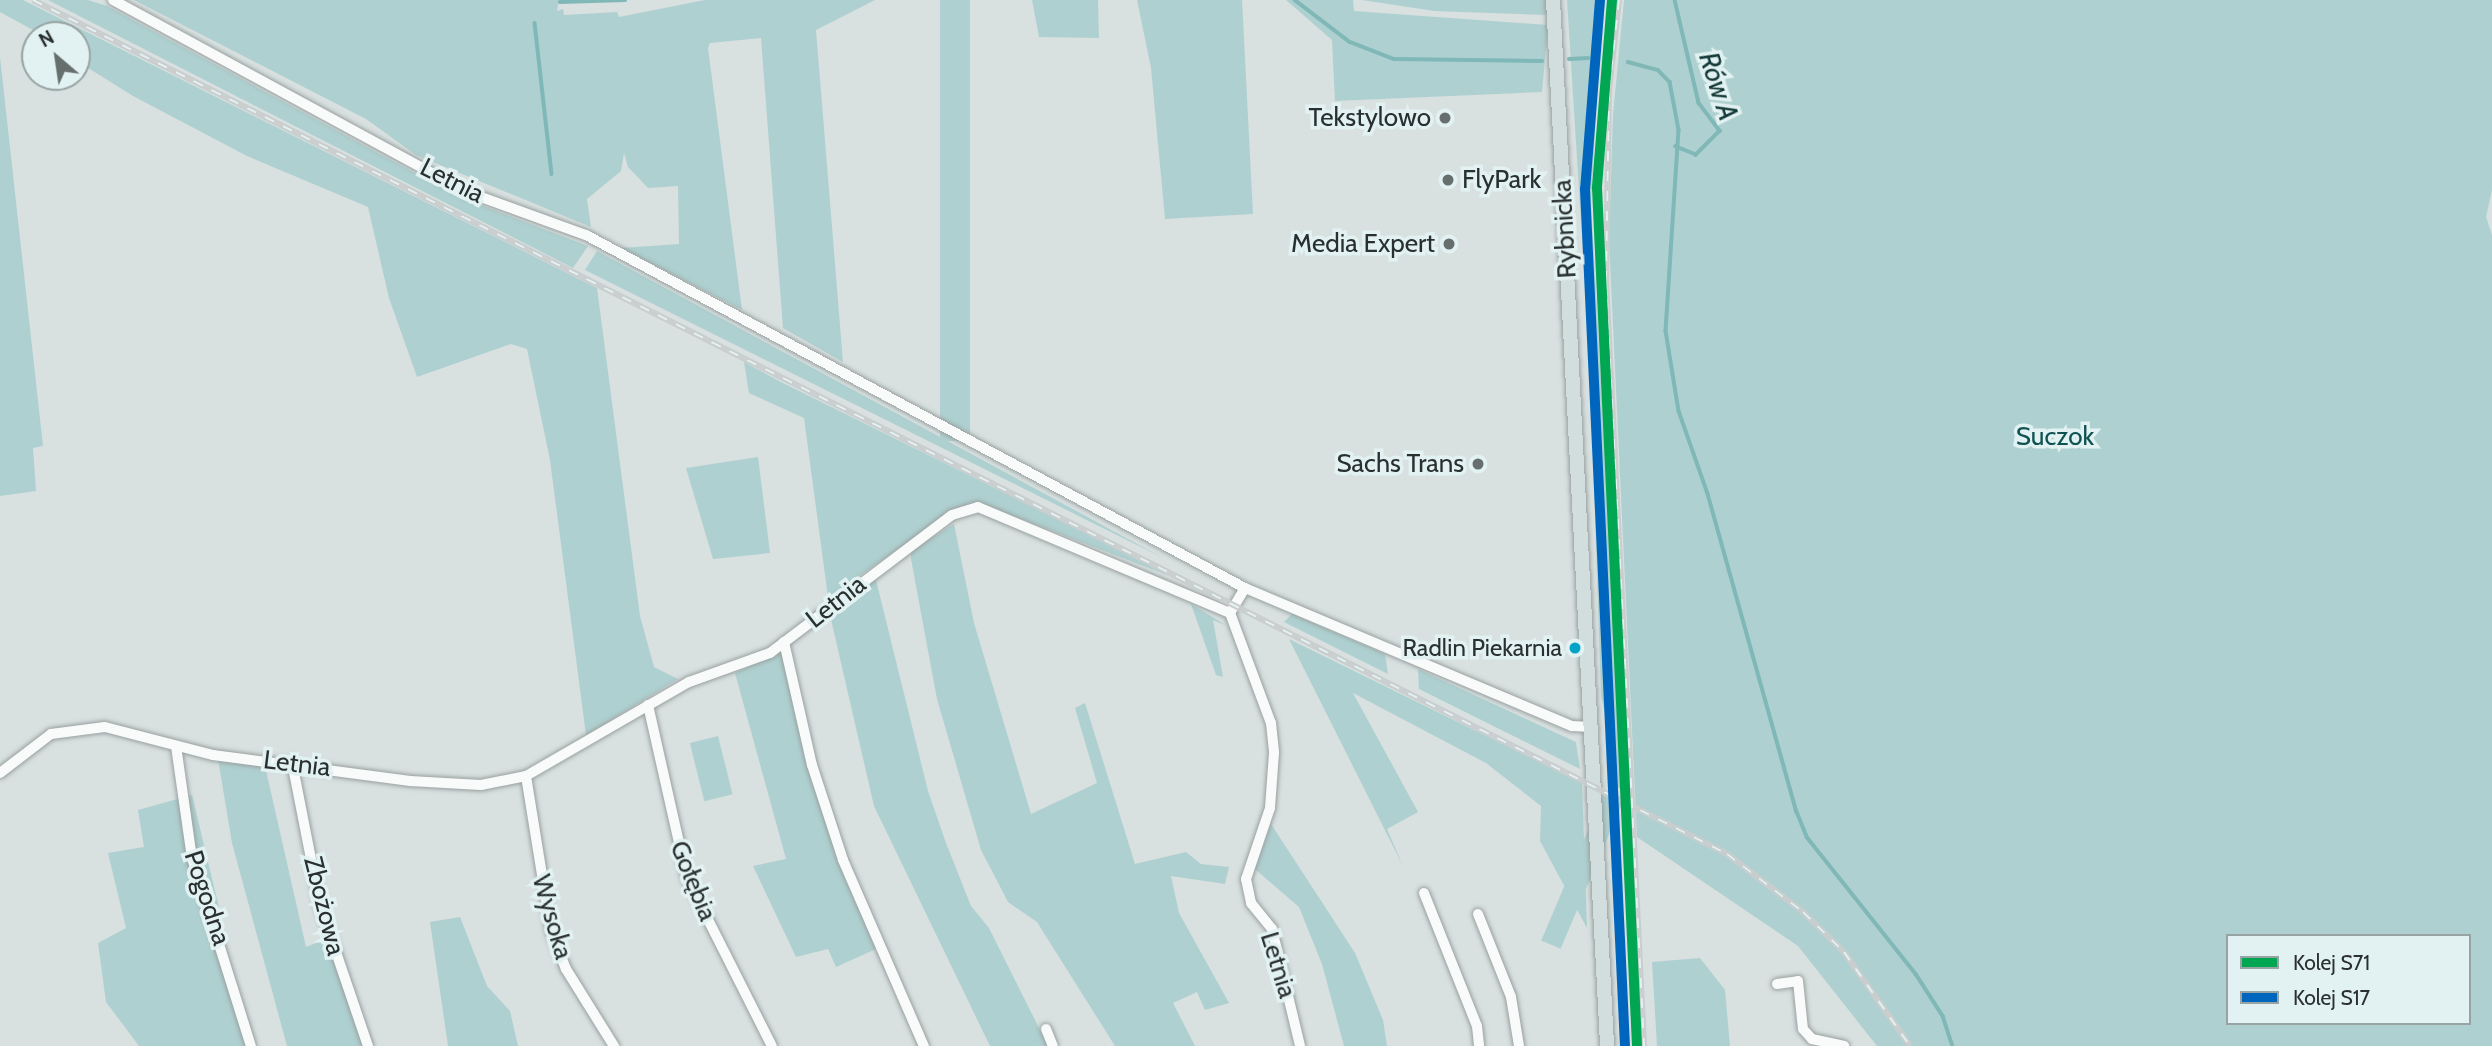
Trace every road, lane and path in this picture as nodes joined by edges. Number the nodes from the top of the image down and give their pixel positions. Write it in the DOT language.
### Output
graph roads {
  1 [pos="113,0"];
  2 [pos="1553,0"];
  3 [pos="1245,588"];
  4 [pos="1230,613"];
  5 [pos="784,642"];
  6 [pos="648,705"];
  7 [pos="1591,727"];
  8 [pos="176,746"];
  9 [pos="292,762"];
  10 [pos="0,774"];
  11 [pos="526,776"];
  12 [pos="1424,893"];
  13 [pos="1478,914"];
  14 [pos="1777,984"];
  15 [pos="1046,1029"];
  16 [pos="251,1046"];
  17 [pos="368,1046"];
  18 [pos="614,1046"];
  19 [pos="772,1046"];
  20 [pos="924,1046"];
  21 [pos="1053,1046"];
  22 [pos="1300,1046"];
  23 [pos="1479,1046"];
  24 [pos="1519,1046"];
  25 [pos="1607,1046"];
  26 [pos="1844,1046"];
  1 -- 3 [label="street, Letnia"];
  2 -- 7 [label="main road, Rybnicka"];
  3 -- 4 [label="street"];
  3 -- 7 [label="street, Letnia"];
  4 -- 5 [label="street, Letnia"];
  4 -- 22 [label="street, Letnia"];
  5 -- 6 [label="street, Letnia"];
  5 -- 20 [label="street"];
  6 -- 11 [label="street, Letnia"];
  6 -- 19 [label="street, Gołębia"];
  7 -- 25 [label="main road, Rybnicka"];
  8 -- 9 [label="street, Letnia"];
  8 -- 10 [label="street, Letnia"];
  8 -- 16 [label="street, Pogodna"];
  9 -- 11 [label="street, Letnia"];
  9 -- 17 [label="street, Zbożowa"];
  11 -- 18 [label="street, Wysoka"];
  12 -- 23 [label="street"];
  13 -- 24 [label="street"];
  14 -- 26 [label="street"];
  15 -- 21 [label="street"];
}
